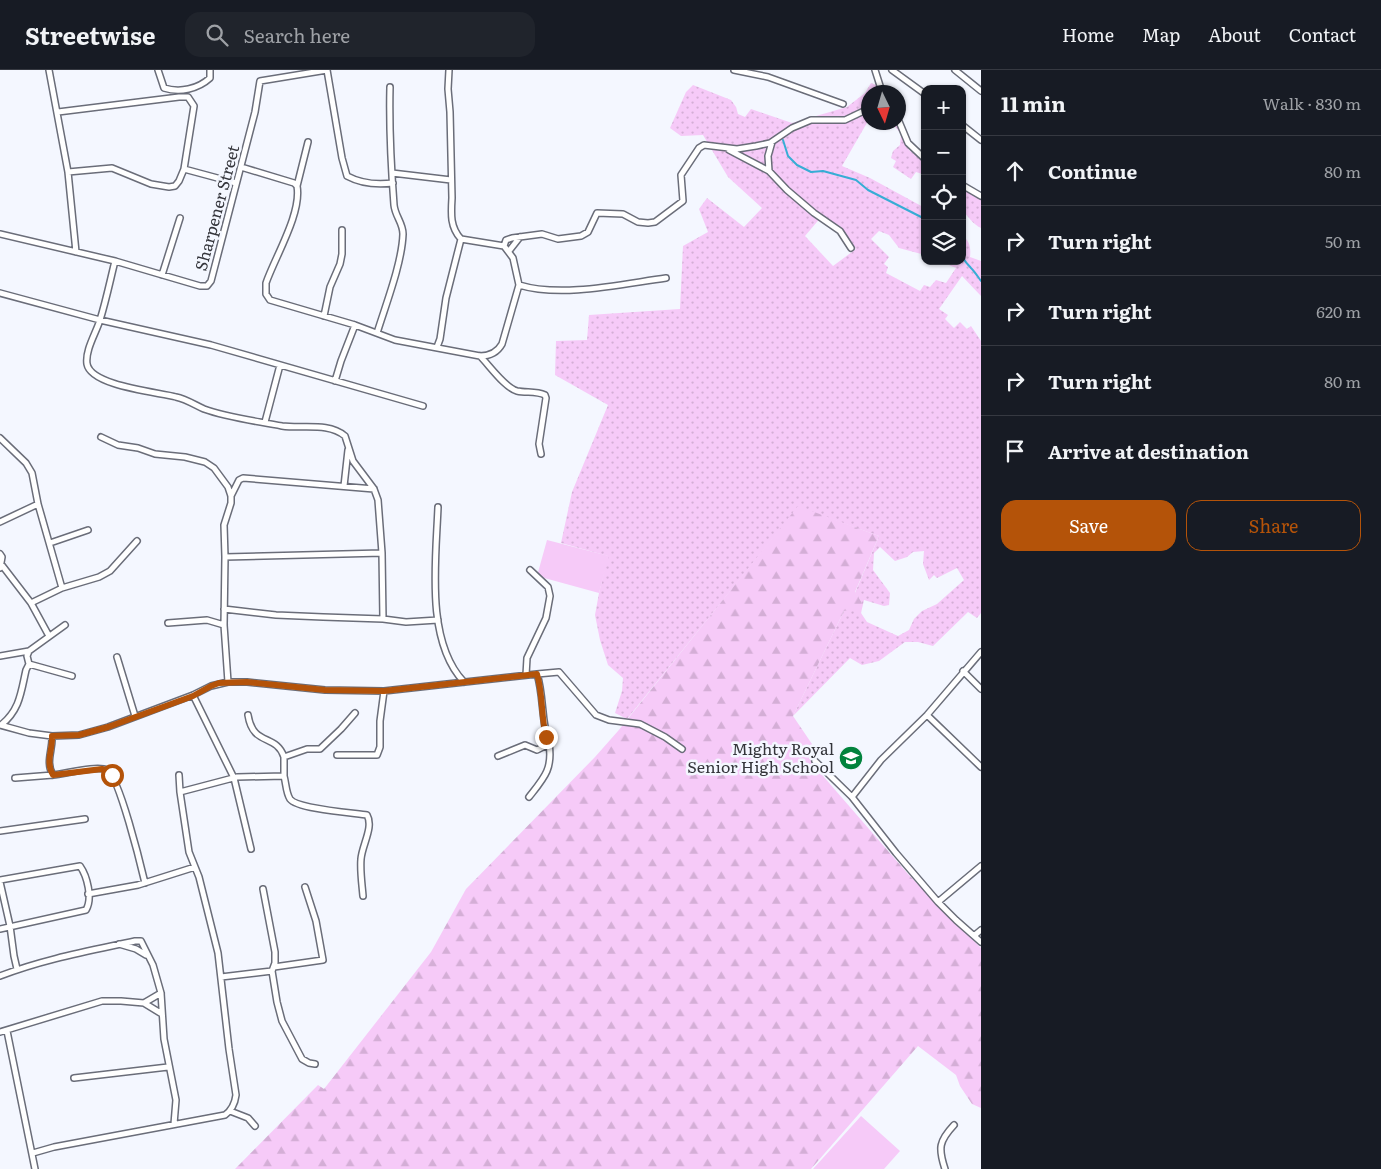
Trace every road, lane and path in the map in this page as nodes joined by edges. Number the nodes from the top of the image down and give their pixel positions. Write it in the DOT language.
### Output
graph roads {
  1 [pos="49,70"];
  2 [pos="158,70"];
  3 [pos="210,70"];
  4 [pos="327,70"];
  5 [pos="449,70"];
  6 [pos="734,70"];
  7 [pos="770,70"];
  8 [pos="875,70"];
  9 [pos="892,70"];
  10 [pos="955,70"];
  11 [pos="768,77"];
  12 [pos="880,85"];
  13 [pos="390,87"];
  14 [pos="921,91"];
  15 [pos="981,91"];
  16 [pos="843,104"];
  17 [pos="58,112"];
  18 [pos="861,114"];
  19 [pos="966,128"];
  20 [pos="902,130"];
  21 [pos="981,140"];
  22 [pos="773,141"];
  23 [pos="308,142"];
  24 [pos="726,148"];
  25 [pos="921,154"];
  26 [pos="241,167"];
  27 [pos="184,169"];
  28 [pos="769,171"];
  29 [pos="68,172"];
  30 [pos="392,173"];
  31 [pos="451,180"];
  32 [pos="236,183"];
  33 [pos="393,183"];
  34 [pos="297,186"];
  35 [pos="966,187"];
  36 [pos="981,196"];
  37 [pos="180,218"];
  38 [pos="342,230"];
  39 [pos="0,234"];
  40 [pos="521,237"];
  41 [pos="461,239"];
  42 [pos="504,246"];
  43 [pos="851,248"];
  44 [pos="509,251"];
  45 [pos="76,252"];
  46 [pos="115,261"];
  47 [pos="162,275"];
  48 [pos="666,278"];
  49 [pos="519,285"];
  50 [pos="0,293"];
  51 [pos="324,316"];
  52 [pos="100,320"];
  53 [pos="355,325"];
  54 [pos="377,333"];
  55 [pos="437,347"];
  56 [pos="480,356"];
  57 [pos="280,365"];
  58 [pos="335,381"];
  59 [pos="424,406"];
  60 [pos="265,422"];
  61 [pos="101,437"];
  62 [pos="0,438"];
  63 [pos="348,450"];
  64 [pos="541,454"];
  65 [pos="344,486"];
  66 [pos="374,489"];
  67 [pos="231,496"];
  68 [pos="38,504"];
  69 [pos="438,507"];
  70 [pos="0,522"];
  71 [pos="88,530"];
  72 [pos="137,541"];
  73 [pos="50,543"];
  74 [pos="382,553"];
  75 [pos="0,554"];
  76 [pos="225,557"];
  77 [pos="1,566"];
  78 [pos="530,570"];
  79 [pos="62,588"];
  80 [pos="32,603"];
  81 [pos="224,612"];
  82 [pos="383,619"];
  83 [pos="438,620"];
  84 [pos="214,621"];
  85 [pos="168,624"];
  86 [pos="65,625"];
  87 [pos="224,625"];
  88 [pos="49,636"];
  89 [pos="28,651"];
  90 [pos="981,652"];
  91 [pos="0,656"];
  92 [pos="118,657"];
  93 [pos="29,664"];
  94 [pos="963,671"];
  95 [pos="526,674"];
  96 [pos="537,674"];
  97 [pos="72,676"];
  98 [pos="228,682"];
  99 [pos="464,682"];
  100 [pos="981,689"];
  101 [pos="384,691"];
  102 [pos="193,696"];
  103 [pos="355,713"];
  104 [pos="927,715"];
  105 [pos="135,716"];
  106 [pos="248,716"];
  107 [pos="0,725"];
  108 [pos="52,736"];
  109 [pos="549,744"];
  110 [pos="682,749"];
  111 [pos="337,756"];
  112 [pos="498,756"];
  113 [pos="284,757"];
  114 [pos="815,761"];
  115 [pos="981,767"];
  116 [pos="53,775"];
  117 [pos="179,775"];
  118 [pos="284,776"];
  119 [pos="15,778"];
  120 [pos="234,778"];
  121 [pos="180,792"];
  122 [pos="529,797"];
  123 [pos="852,797"];
  124 [pos="85,819"];
  125 [pos="0,832"];
  126 [pos="251,849"];
  127 [pos="981,866"];
  128 [pos="195,867"];
  129 [pos="0,882"];
  130 [pos="145,883"];
  131 [pos="305,887"];
  132 [pos="263,889"];
  133 [pos="88,894"];
  134 [pos="363,896"];
  135 [pos="938,902"];
  136 [pos="10,926"];
  137 [pos="0,929"];
  138 [pos="981,930"];
  139 [pos="975,936"];
  140 [pos="981,942"];
  141 [pos="17,969"];
  142 [pos="273,969"];
  143 [pos="0,976"];
  144 [pos="221,977"];
  145 [pos="162,993"];
  146 [pos="144,1003"];
  147 [pos="162,1014"];
  148 [pos="7,1031"];
  149 [pos="0,1032"];
  150 [pos="315,1064"];
  151 [pos="168,1066"];
  152 [pos="74,1078"];
  153 [pos="230,1111"];
  154 [pos="174,1124"];
  155 [pos="954,1125"];
  156 [pos="255,1126"];
  157 [pos="33,1153"];
  158 [pos="35,1169"];
  159 [pos="945,1169"];
  1 -- 17 [label="street"];
  2 -- 3 [label="street"];
  4 -- 26 [label="street, Sharpener Street"];
  4 -- 33 [label="street"];
  5 -- 31 [label="street"];
  6 -- 11 [label="street"];
  7 -- 11 [label="street"];
  8 -- 12 [label="street"];
  9 -- 14 [label="street"];
  10 -- 15 [label="street"];
  11 -- 16 [label="street"];
  13 -- 30 [label="street"];
  17 -- 27 [label="street"];
  17 -- 29 [label="street"];
  18 -- 22 [label="street"];
  19 -- 21 [label="street"];
  20 -- 25 [label="street"];
  22 -- 24 [label="street"];
  22 -- 28 [label="street"];
  23 -- 34 [label="street"];
  24 -- 28 [label="street"];
  24 -- 40 [label="street"];
  26 -- 32 [label="street, Sharpener Street"];
  26 -- 34 [label="street"];
  27 -- 29 [label="street"];
  27 -- 32 [label="street"];
  28 -- 43 [label="street"];
  29 -- 45 [label="street"];
  30 -- 31 [label="street"];
  30 -- 33 [label="street"];
  31 -- 41 [label="street"];
  32 -- 47 [label="street, Sharpener Street"];
  33 -- 54 [label="street"];
  34 -- 51 [label="street"];
  35 -- 36 [label="street"];
  37 -- 47 [label="street"];
  38 -- 51 [label="street"];
  39 -- 45 [label="street, Sharpener Street"];
  40 -- 42 [label="street"];
  40 -- 44 [label="street"];
  41 -- 42 [label="street"];
  41 -- 55 [label="street"];
  42 -- 44 [label="street"];
  44 -- 49 [label="street"];
  45 -- 46 [label="street, Sharpener Street"];
  46 -- 47 [label="street, Sharpener Street"];
  46 -- 52 [label="street"];
  48 -- 49 [label="street"];
  49 -- 56 [label="street"];
  50 -- 52 [label="street"];
  51 -- 53 [label="street"];
  52 -- 57 [label="street"];
  52 -- 60 [label="street"];
  53 -- 54 [label="street"];
  53 -- 58 [label="street"];
  54 -- 55 [label="street"];
  55 -- 56 [label="street"];
  56 -- 64 [label="street"];
  57 -- 58 [label="street"];
  57 -- 60 [label="street"];
  58 -- 59 [label="street"];
  60 -- 63 [label="street"];
  61 -- 67 [label="street"];
  62 -- 68 [label="street"];
  63 -- 65 [label="street"];
  63 -- 66 [label="street"];
  65 -- 66 [label="street"];
  65 -- 67 [label="street"];
  66 -- 74 [label="street"];
  67 -- 76 [label="street"];
  68 -- 70 [label="street"];
  68 -- 73 [label="street"];
  69 -- 83 [label="street"];
  71 -- 73 [label="street"];
  72 -- 79 [label="street"];
  73 -- 79 [label="street"];
  74 -- 76 [label="street"];
  74 -- 82 [label="street"];
  75 -- 77 [label="street"];
  76 -- 81 [label="street"];
  77 -- 80 [label="street"];
  78 -- 95 [label="street"];
  79 -- 80 [label="street"];
  80 -- 88 [label="street"];
  81 -- 82 [label="street"];
  81 -- 84 [label="street"];
  81 -- 87 [label="street"];
  82 -- 83 [label="street"];
  83 -- 99 [label="street"];
  84 -- 85 [label="street"];
  84 -- 87 [label="street"];
  86 -- 88 [label="street"];
  87 -- 98 [label="street"];
  88 -- 89 [label="street"];
  89 -- 91 [label="street"];
  89 -- 93 [label="street"];
  90 -- 94 [label="street"];
  92 -- 105 [label="street"];
  93 -- 97 [label="street"];
  93 -- 107 [label="street"];
  94 -- 100 [label="street"];
  94 -- 104 [label="street"];
  95 -- 96 [label="street"];
  95 -- 99 [label="street"];
  96 -- 109 [label="street"];
  96 -- 110 [label="street"];
  98 -- 101 [label="street"];
  98 -- 102 [label="street"];
  99 -- 101 [label="street"];
  101 -- 111 [label="street"];
  102 -- 105 [label="street"];
  102 -- 120 [label="street"];
  103 -- 113 [label="street"];
  104 -- 115 [label="street"];
  104 -- 123 [label="street"];
  105 -- 108 [label="street"];
  106 -- 113 [label="street"];
  107 -- 108 [label="street"];
  108 -- 116 [label="street"];
  109 -- 112 [label="street"];
  109 -- 122 [label="street"];
  113 -- 118 [label="street"];
  114 -- 123 [label="street"];
  116 -- 119 [label="street"];
  116 -- 130 [label="street"];
  117 -- 121 [label="street"];
  118 -- 120 [label="street"];
  118 -- 134 [label="street"];
  120 -- 121 [label="street"];
  120 -- 126 [label="street"];
  121 -- 128 [label="street"];
  123 -- 135 [label="street"];
  124 -- 125 [label="street"];
  127 -- 135 [label="street"];
  128 -- 130 [label="street"];
  128 -- 144 [label="street"];
  129 -- 133 [label="street"];
  129 -- 136 [label="street"];
  130 -- 133 [label="street"];
  131 -- 142 [label="street"];
  132 -- 142 [label="street"];
  133 -- 136 [label="street"];
  135 -- 139 [label="street"];
  136 -- 137 [label="street"];
  136 -- 141 [label="street"];
  138 -- 139 [label="street"];
  139 -- 140 [label="street"];
  141 -- 143 [label="street"];
  141 -- 145 [label="street"];
  142 -- 144 [label="street"];
  142 -- 150 [label="street"];
  144 -- 153 [label="street"];
  145 -- 146 [label="street"];
  145 -- 147 [label="street"];
  146 -- 147 [label="street"];
  146 -- 148 [label="street"];
  147 -- 151 [label="street"];
  148 -- 149 [label="street"];
  148 -- 157 [label="street"];
  151 -- 152 [label="street"];
  151 -- 154 [label="street"];
  153 -- 154 [label="street"];
  153 -- 156 [label="street"];
  154 -- 157 [label="street"];
  155 -- 159 [label="street"];
  157 -- 158 [label="street"];
}
